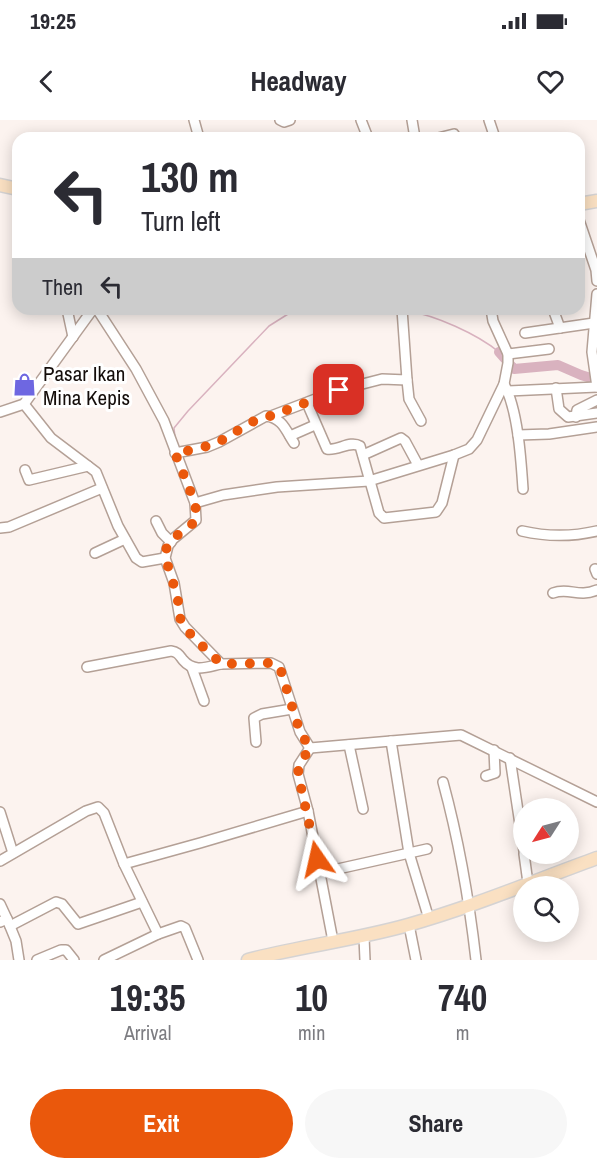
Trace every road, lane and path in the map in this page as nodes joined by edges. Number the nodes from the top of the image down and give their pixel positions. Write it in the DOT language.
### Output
graph roads {
  1 [pos="280,120"];
  2 [pos="290,120"];
  3 [pos="585,238"];
  4 [pos="597,281"];
  5 [pos="597,294"];
  6 [pos="68,315"];
  7 [pos="90,315"];
  8 [pos="99,315"];
  9 [pos="402,315"];
  10 [pos="492,315"];
  11 [pos="555,315"];
  12 [pos="595,319"];
  13 [pos="560,328"];
  14 [pos="525,333"];
  15 [pos="73,336"];
  16 [pos="549,349"];
  17 [pos="595,352"];
  18 [pos="508,354"];
  19 [pos="407,384"];
  20 [pos="596,384"];
  21 [pos="506,387"];
  22 [pos="556,388"];
  23 [pos="597,400"];
  24 [pos="307,403"];
  25 [pos="24,404"];
  26 [pos="0,412"];
  27 [pos="597,413"];
  28 [pos="271,416"];
  29 [pos="576,417"];
  30 [pos="421,421"];
  31 [pos="315,424"];
  32 [pos="597,427"];
  33 [pos="518,435"];
  34 [pos="175,453"];
  35 [pos="363,455"];
  36 [pos="454,455"];
  37 [pos="418,465"];
  38 [pos="88,466"];
  39 [pos="25,470"];
  40 [pos="369,481"];
  41 [pos="102,488"];
  42 [pos="523,489"];
  43 [pos="195,503"];
  44 [pos="156,521"];
  45 [pos="0,528"];
  46 [pos="522,531"];
  47 [pos="597,531"];
  48 [pos="125,539"];
  49 [pos="171,542"];
  50 [pos="95,553"];
  51 [pos="165,558"];
  52 [pos="597,590"];
  53 [pos="553,593"];
  54 [pos="221,664"];
  55 [pos="87,667"];
  56 [pos="192,668"];
  57 [pos="204,701"];
  58 [pos="292,709"];
  59 [pos="391,741"];
  60 [pos="256,742"];
  61 [pos="349,745"];
  62 [pos="310,748"];
  63 [pos="494,750"];
  64 [pos="510,759"];
  65 [pos="486,776"];
  66 [pos="444,782"];
  67 [pos="516,798"];
  68 [pos="597,802"];
  69 [pos="363,809"];
  70 [pos="308,811"];
  71 [pos="0,812"];
  72 [pos="427,849"];
  73 [pos="14,853"];
  74 [pos="410,853"];
  75 [pos="597,858"];
  76 [pos="0,861"];
  77 [pos="124,864"];
  78 [pos="320,873"];
  79 [pos="547,876"];
  80 [pos="513,889"];
  81 [pos="142,902"];
  82 [pos="0,904"];
  83 [pos="470,905"];
  84 [pos="429,919"];
  85 [pos="6,922"];
  86 [pos="408,925"];
  87 [pos="158,934"];
  88 [pos="364,937"];
  89 [pos="333,941"];
  90 [pos="263,958"];
  91 [pos="19,960"];
  92 [pos="37,960"];
  93 [pos="74,960"];
  94 [pos="104,960"];
  95 [pos="198,960"];
  96 [pos="248,960"];
  97 [pos="365,960"];
  98 [pos="417,960"];
  99 [pos="476,960"];
  1 -- 2 [label="street"];
  3 -- 4 [label="street"];
  5 -- 12 [label="street"];
  6 -- 15 [label="street"];
  7 -- 15 [label="street"];
  8 -- 34 [label="street"];
  9 -- 19 [label="street"];
  10 -- 18 [label="street"];
  11 -- 13 [label="street"];
  12 -- 13 [label="street"];
  12 -- 17 [label="street"];
  13 -- 14 [label="street"];
  15 -- 25 [label="street"];
  16 -- 18 [label="street"];
  17 -- 20 [label="street"];
  18 -- 21 [label="street"];
  19 -- 24 [label="street"];
  19 -- 30 [label="street"];
  20 -- 22 [label="street"];
  21 -- 22 [label="street"];
  21 -- 33 [label="street"];
  21 -- 36 [label="street"];
  22 -- 29 [label="street"];
  23 -- 29 [label="street"];
  24 -- 28 [label="street"];
  24 -- 31 [label="street"];
  25 -- 26 [label="street"];
  25 -- 38 [label="street"];
  27 -- 29 [label="street"];
  28 -- 31 [label="street"];
  28 -- 34 [label="street"];
  31 -- 35 [label="street"];
  32 -- 33 [label="street"];
  33 -- 42 [label="street"];
  34 -- 43 [label="street"];
  35 -- 37 [label="street"];
  35 -- 40 [label="street"];
  36 -- 37 [label="street"];
  36 -- 40 [label="street"];
  37 -- 40 [label="street"];
  38 -- 39 [label="street"];
  38 -- 41 [label="street"];
  40 -- 43 [label="street"];
  41 -- 45 [label="street"];
  41 -- 48 [label="street"];
  43 -- 49 [label="street"];
  44 -- 49 [label="street"];
  46 -- 47 [label="street"];
  48 -- 50 [label="street"];
  48 -- 51 [label="street"];
  49 -- 51 [label="street"];
  51 -- 54 [label="street"];
  52 -- 53 [label="street"];
  54 -- 56 [label="street"];
  54 -- 58 [label="street"];
  55 -- 56 [label="street"];
  56 -- 57 [label="street"];
  58 -- 60 [label="street"];
  58 -- 62 [label="street"];
  59 -- 61 [label="street"];
  59 -- 63 [label="street"];
  59 -- 74 [label="street"];
  61 -- 62 [label="street"];
  61 -- 69 [label="street"];
  62 -- 70 [label="street"];
  63 -- 64 [label="street"];
  63 -- 65 [label="street"];
  64 -- 67 [label="street"];
  64 -- 68 [label="street"];
  66 -- 83 [label="street"];
  70 -- 77 [label="street"];
  70 -- 78 [label="street"];
  71 -- 73 [label="street"];
  72 -- 74 [label="street"];
  73 -- 76 [label="street"];
  73 -- 77 [label="street"];
  74 -- 78 [label="street"];
  74 -- 84 [label="street"];
  75 -- 79 [label="main road"];
  77 -- 81 [label="street"];
  78 -- 89 [label="street"];
  80 -- 83 [label="main road"];
  81 -- 85 [label="street"];
  81 -- 87 [label="street"];
  82 -- 85 [label="street"];
  83 -- 84 [label="main road"];
  83 -- 99 [label="street"];
  84 -- 86 [label="main road"];
  85 -- 91 [label="street"];
  86 -- 88 [label="main road"];
  86 -- 98 [label="street"];
  87 -- 94 [label="street"];
  87 -- 95 [label="street"];
  88 -- 89 [label="main road"];
  88 -- 97 [label="street"];
  89 -- 90 [label="main road"];
  90 -- 96 [label="main road"];
  92 -- 93 [label="street"];
}
